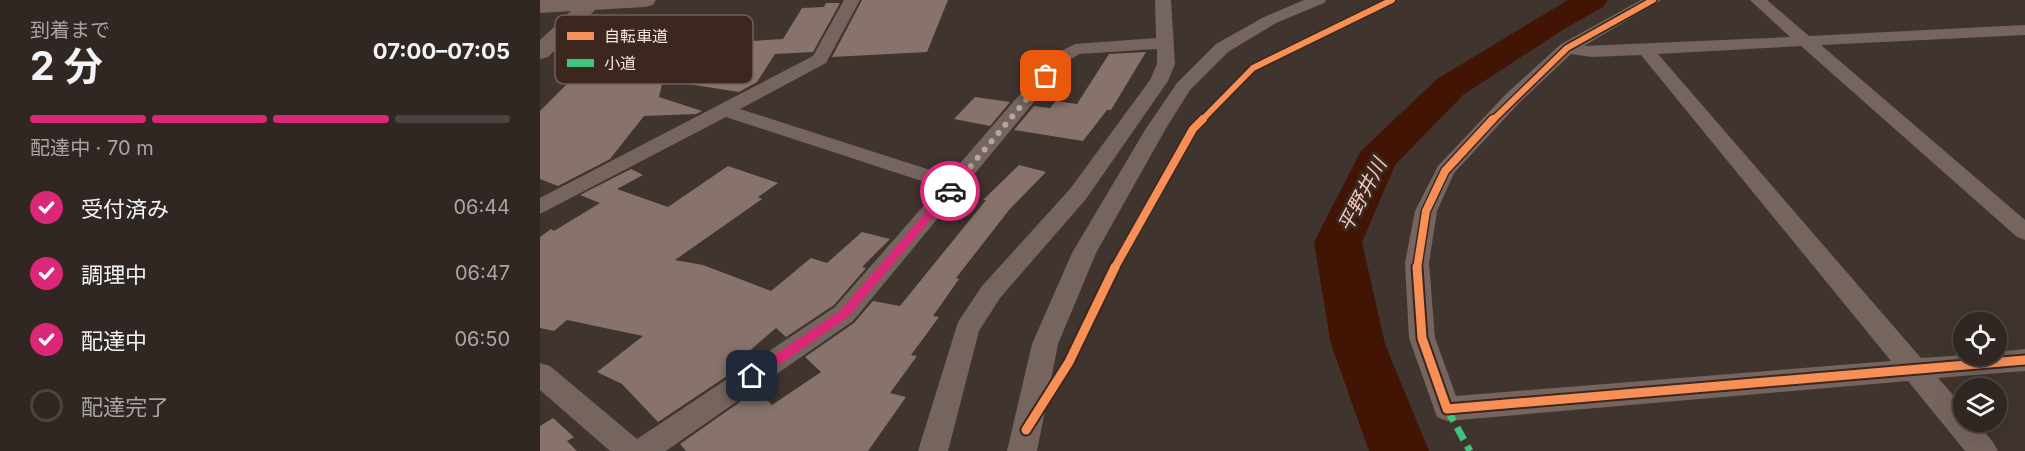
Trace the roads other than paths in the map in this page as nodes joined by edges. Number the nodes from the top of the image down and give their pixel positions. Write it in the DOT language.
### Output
graph roads {
  1 [pos="645,0"];
  2 [pos="852,0"];
  3 [pos="1163,0"];
  4 [pos="1318,0"];
  5 [pos="1653,0"];
  6 [pos="1758,0"];
  7 [pos="593,2"];
  8 [pos="540,6"];
  9 [pos="579,15"];
  10 [pos="2025,30"];
  11 [pos="555,38"];
  12 [pos="1806,41"];
  13 [pos="1165,43"];
  14 [pos="1567,48"];
  15 [pos="1645,49"];
  16 [pos="540,52"];
  17 [pos="725,110"];
  18 [pos="955,185"];
  19 [pos="540,186"];
  20 [pos="561,195"];
  21 [pos="540,207"];
  22 [pos="2025,232"];
  23 [pos="2025,360"];
  24 [pos="1914,369"];
  25 [pos="540,374"];
  26 [pos="631,451"];
  27 [pos="643,451"];
  28 [pos="933,451"];
  29 [pos="1022,451"];
  30 [pos="1983,451"];
  1 -- 7 [label="main road"];
  2 -- 17 [label="street"];
  3 -- 13 [label="street"];
  4 -- 29 [label="street"];
  5 -- 14 [label="street"];
  6 -- 12 [label="street"];
  7 -- 8 [label="main road"];
  7 -- 9 [label="street"];
  10 -- 12 [label="street"];
  11 -- 16 [label="street"];
  12 -- 15 [label="street"];
  12 -- 22 [label="street"];
  13 -- 18 [label="street"];
  13 -- 28 [label="street"];
  14 -- 15 [label="street"];
  14 -- 24 [label="street"];
  15 -- 24 [label="street"];
  17 -- 18 [label="street"];
  17 -- 20 [label="street"];
  18 -- 27 [label="street"];
  19 -- 20 [label="street"];
  20 -- 21 [label="street"];
  23 -- 24 [label="street"];
  24 -- 30 [label="street"];
  25 -- 26 [label="street"];
}
